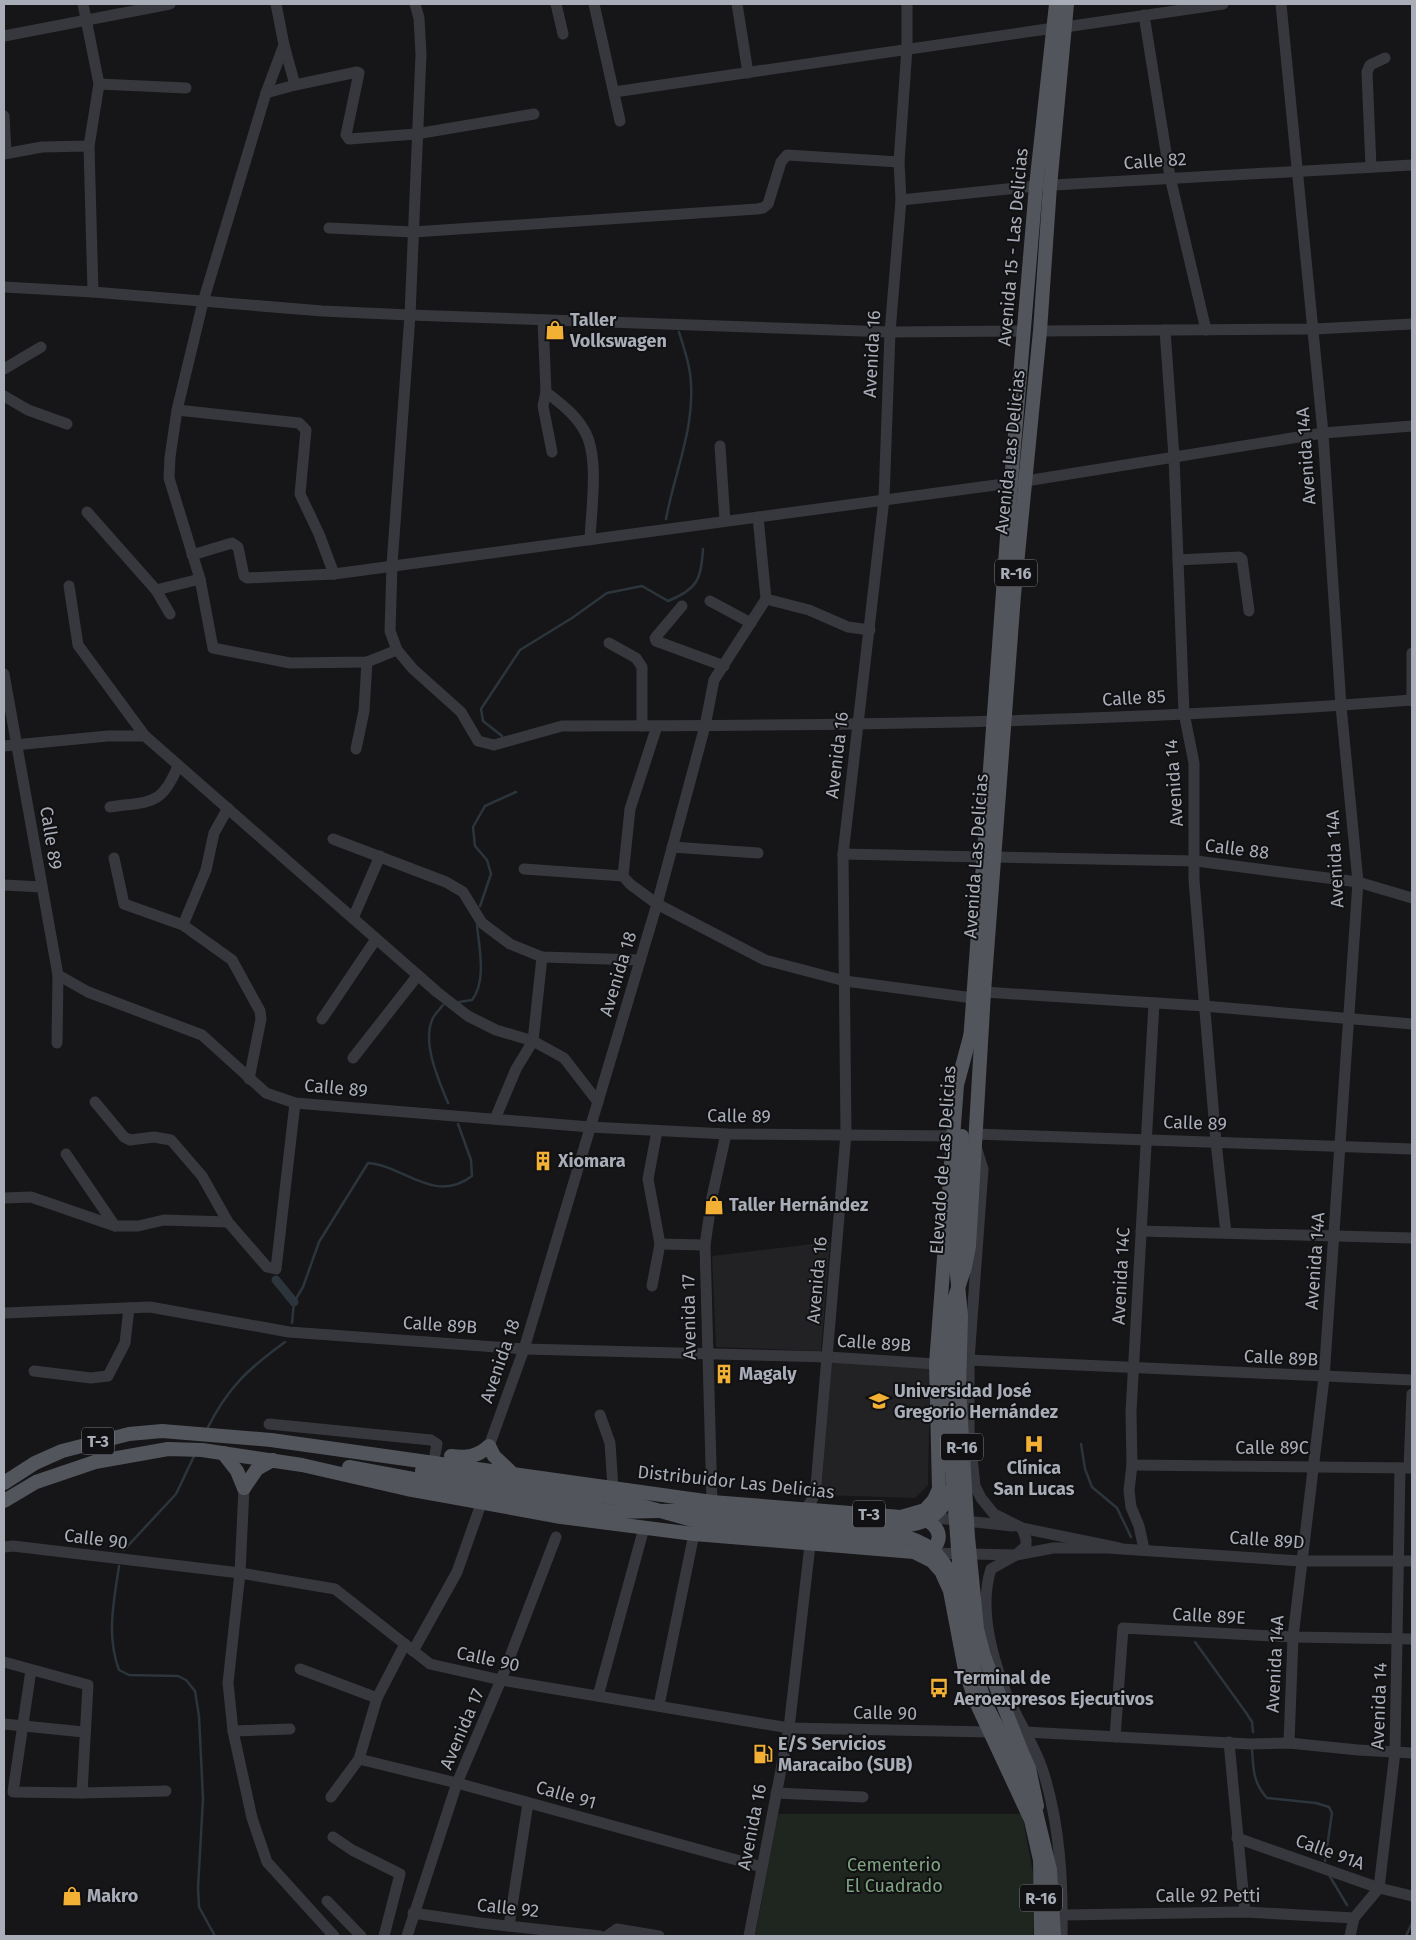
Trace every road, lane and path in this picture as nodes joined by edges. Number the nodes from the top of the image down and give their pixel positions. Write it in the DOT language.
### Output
graph roads {
  1 [pos="83,4"];
  2 [pos="170,4"];
  3 [pos="276,4"];
  4 [pos="415,4"];
  5 [pos="556,4"];
  6 [pos="594,4"];
  7 [pos="736,4"];
  8 [pos="907,4"];
  9 [pos="1056,4"];
  10 [pos="1067,4"];
  11 [pos="1223,4"];
  12 [pos="1282,4"];
  13 [pos="1144,15"];
  14 [pos="87,21"];
  15 [pos="1059,28"];
  16 [pos="563,34"];
  17 [pos="4,36"];
  18 [pos="284,45"];
  19 [pos="907,48"];
  20 [pos="1385,58"];
  21 [pos="748,73"];
  22 [pos="99,84"];
  23 [pos="295,85"];
  24 [pos="186,88"];
  25 [pos="614,92"];
  26 [pos="266,93"];
  27 [pos="534,114"];
  28 [pos="4,116"];
  29 [pos="620,121"];
  30 [pos="416,134"];
  31 [pos="89,146"];
  32 [pos="5,154"];
  33 [pos="899,162"];
  34 [pos="1412,165"];
  35 [pos="1371,167"];
  36 [pos="1297,170"];
  37 [pos="1170,177"];
  38 [pos="1043,186"];
  39 [pos="901,200"];
  40 [pos="329,228"];
  41 [pos="413,232"];
  42 [pos="4,288"];
  43 [pos="93,292"];
  44 [pos="204,302"];
  45 [pos="410,315"];
  46 [pos="543,320"];
  47 [pos="1412,324"];
  48 [pos="1314,329"];
  49 [pos="1165,330"];
  50 [pos="1206,330"];
  51 [pos="1024,331"];
  52 [pos="1040,331"];
  53 [pos="890,332"];
  54 [pos="41,347"];
  55 [pos="4,369"];
  56 [pos="546,392"];
  57 [pos="4,396"];
  58 [pos="177,410"];
  59 [pos="66,424"];
  60 [pos="1412,426"];
  61 [pos="1323,433"];
  62 [pos="720,446"];
  63 [pos="552,452"];
  64 [pos="1174,457"];
  65 [pos="1026,481"];
  66 [pos="1011,482"];
  67 [pos="884,499"];
  68 [pos="87,512"];
  69 [pos="758,517"];
  70 [pos="724,521"];
  71 [pos="590,540"];
  72 [pos="192,555"];
  73 [pos="1178,560"];
  74 [pos="392,565"];
  75 [pos="334,574"];
  76 [pos="200,579"];
  77 [pos="69,586"];
  78 [pos="156,590"];
  79 [pos="766,599"];
  80 [pos="710,600"];
  81 [pos="682,606"];
  82 [pos="1249,610"];
  83 [pos="170,614"];
  84 [pos="750,623"];
  85 [pos="870,630"];
  86 [pos="609,643"];
  87 [pos="397,650"];
  88 [pos="1412,653"];
  89 [pos="367,662"];
  90 [pos="724,666"];
  91 [pos="4,674"];
  92 [pos="1412,700"];
  93 [pos="1341,706"];
  94 [pos="1184,713"];
  95 [pos="998,723"];
  96 [pos="857,725"];
  97 [pos="642,726"];
  98 [pos="657,726"];
  99 [pos="705,726"];
  100 [pos="145,736"];
  101 [pos="18,744"];
  102 [pos="4,746"];
  103 [pos="356,749"];
  104 [pos="178,766"];
  105 [pos="110,807"];
  106 [pos="228,808"];
  107 [pos="333,839"];
  108 [pos="672,848"];
  109 [pos="758,853"];
  110 [pos="843,854"];
  111 [pos="380,856"];
  112 [pos="989,857"];
  113 [pos="114,858"];
  114 [pos="1196,862"];
  115 [pos="524,869"];
  116 [pos="623,876"];
  117 [pos="1358,882"];
  118 [pos="4,885"];
  119 [pos="42,887"];
  120 [pos="1412,898"];
  121 [pos="657,904"];
  122 [pos="353,918"];
  123 [pos="183,925"];
  124 [pos="376,939"];
  125 [pos="542,957"];
  126 [pos="640,960"];
  127 [pos="58,975"];
  128 [pos="418,976"];
  129 [pos="845,981"];
  130 [pos="979,995"];
  131 [pos="1154,1003"];
  132 [pos="1204,1006"];
  133 [pos="1350,1018"];
  134 [pos="322,1019"];
  135 [pos="1412,1024"];
  136 [pos="971,1033"];
  137 [pos="533,1041"];
  138 [pos="57,1044"];
  139 [pos="353,1058"];
  140 [pos="249,1079"];
  141 [pos="95,1102"];
  142 [pos="598,1102"];
  143 [pos="296,1103"];
  144 [pos="495,1119"];
  145 [pos="590,1128"];
  146 [pos="657,1130"];
  147 [pos="726,1134"];
  148 [pos="846,1134"];
  149 [pos="966,1137"];
  150 [pos="1145,1139"];
  151 [pos="1216,1142"];
  152 [pos="1341,1145"];
  153 [pos="1412,1149"];
  154 [pos="66,1154"];
  155 [pos="4,1198"];
  156 [pos="228,1222"];
  157 [pos="115,1226"];
  158 [pos="1141,1231"];
  159 [pos="1226,1233"];
  160 [pos="1334,1236"];
  161 [pos="1412,1238"];
  162 [pos="660,1244"];
  163 [pos="705,1245"];
  164 [pos="652,1286"];
  165 [pos="129,1308"];
  166 [pos="4,1313"];
  167 [pos="524,1349"];
  168 [pos="707,1354"];
  169 [pos="828,1357"];
  170 [pos="969,1360"];
  171 [pos="936,1364"];
  172 [pos="1133,1367"];
  173 [pos="34,1371"];
  174 [pos="1324,1378"];
  175 [pos="1412,1380"];
  176 [pos="1412,1394"];
  177 [pos="600,1415"];
  178 [pos="269,1424"];
  179 [pos="489,1446"];
  180 [pos="330,1449"];
  181 [pos="223,1453"];
  182 [pos="434,1454"];
  183 [pos="249,1457"];
  184 [pos="273,1460"];
  185 [pos="1132,1465"];
  186 [pos="1315,1466"];
  187 [pos="1407,1468"];
  188 [pos="514,1474"];
  189 [pos="4,1483"];
  190 [pos="244,1488"];
  191 [pos="613,1488"];
  192 [pos="952,1489"];
  193 [pos="482,1498"];
  194 [pos="4,1501"];
  195 [pos="712,1502"];
  196 [pos="806,1509"];
  197 [pos="913,1515"];
  198 [pos="644,1528"];
  199 [pos="1022,1528"];
  200 [pos="694,1534"];
  201 [pos="556,1537"];
  202 [pos="810,1544"];
  203 [pos="4,1547"];
  204 [pos="1119,1548"];
  205 [pos="1144,1549"];
  206 [pos="914,1552"];
  207 [pos="1016,1555"];
  208 [pos="1301,1561"];
  209 [pos="1412,1561"];
  210 [pos="1399,1562"];
  211 [pos="240,1573"];
  212 [pos="960,1592"];
  213 [pos="1293,1637"];
  214 [pos="1399,1639"];
  215 [pos="1412,1639"];
  216 [pos="409,1648"];
  217 [pos="4,1662"];
  218 [pos="300,1669"];
  219 [pos="31,1670"];
  220 [pos="501,1680"];
  221 [pos="598,1696"];
  222 [pos="377,1698"];
  223 [pos="659,1705"];
  224 [pos="4,1724"];
  225 [pos="22,1727"];
  226 [pos="789,1728"];
  227 [pos="290,1729"];
  228 [pos="233,1731"];
  229 [pos="84,1732"];
  230 [pos="991,1732"];
  231 [pos="1025,1732"];
  232 [pos="1115,1737"];
  233 [pos="1229,1742"];
  234 [pos="1289,1743"];
  235 [pos="1395,1752"];
  236 [pos="1412,1753"];
  237 [pos="359,1759"];
  238 [pos="457,1783"];
  239 [pos="166,1791"];
  240 [pos="82,1793"];
  241 [pos="776,1793"];
  242 [pos="331,1797"];
  243 [pos="863,1797"];
  244 [pos="528,1802"];
  245 [pos="333,1837"];
  246 [pos="1237,1838"];
  247 [pos="1040,1860"];
  248 [pos="762,1868"];
  249 [pos="1379,1888"];
  250 [pos="1412,1896"];
  251 [pos="327,1901"];
  252 [pos="1245,1912"];
  253 [pos="413,1913"];
  254 [pos="1063,1915"];
  255 [pos="1354,1918"];
  256 [pos="509,1926"];
  257 [pos="334,1936"];
  258 [pos="361,1936"];
  259 [pos="384,1936"];
  260 [pos="407,1936"];
  261 [pos="600,1936"];
  262 [pos="607,1936"];
  263 [pos="659,1936"];
  264 [pos="749,1936"];
  265 [pos="1041,1936"];
  266 [pos="1054,1936"];
  267 [pos="1062,1936"];
  268 [pos="1350,1936"];
  1 -- 14 [label="street"];
  2 -- 14 [label="street"];
  3 -- 18 [label="street"];
  4 -- 30 [label="street"];
  5 -- 16 [label="street"];
  6 -- 25 [label="street"];
  7 -- 21 [label="street"];
  8 -- 19 [label="street, Avenida 16"];
  9 -- 15 [label="main road, Avenida 15 - Las Delicias / R-16"];
  10 -- 15 [label="main road, R-16"];
  11 -- 13 [label="street"];
  12 -- 36 [label="street, Avenida 14A"];
  13 -- 15 [label="street"];
  13 -- 37 [label="street"];
  14 -- 17 [label="street"];
  14 -- 22 [label="street"];
  15 -- 19 [label="street"];
  15 -- 38 [label="main road, Avenida 15 - Las Delicias / R-16"];
  18 -- 23 [label="street"];
  18 -- 26 [label="street"];
  19 -- 21 [label="street"];
  19 -- 33 [label="street, Avenida 16"];
  20 -- 35 [label="street"];
  21 -- 25 [label="street"];
  22 -- 24 [label="street"];
  22 -- 31 [label="street"];
  23 -- 26 [label="street"];
  23 -- 30 [label="street"];
  25 -- 29 [label="street"];
  26 -- 44 [label="street"];
  27 -- 30 [label="street"];
  28 -- 32 [label="street"];
  30 -- 41 [label="street"];
  31 -- 32 [label="street"];
  31 -- 43 [label="street"];
  33 -- 39 [label="street, Avenida 16"];
  33 -- 41 [label="street"];
  34 -- 35 [label="street, Calle 82"];
  35 -- 36 [label="street, Calle 82"];
  36 -- 37 [label="street, Calle 82"];
  36 -- 48 [label="street, Avenida 14A"];
  37 -- 38 [label="street, Calle 82"];
  37 -- 50 [label="street"];
  38 -- 39 [label="street, Calle 82"];
  38 -- 51 [label="main road, Avenida 15 - Las Delicias / R-16"];
  38 -- 52 [label="main road, Avenida Las Delicias / R-16"];
  39 -- 53 [label="street, Avenida 16"];
  40 -- 41 [label="street"];
  41 -- 45 [label="street"];
  42 -- 43 [label="street"];
  43 -- 44 [label="street"];
  44 -- 45 [label="street"];
  44 -- 58 [label="street"];
  45 -- 46 [label="street"];
  45 -- 74 [label="street"];
  46 -- 53 [label="street"];
  46 -- 56 [label="street"];
  47 -- 48 [label="street"];
  48 -- 50 [label="street"];
  48 -- 61 [label="street, Avenida 14A"];
  49 -- 50 [label="street"];
  49 -- 52 [label="street"];
  49 -- 64 [label="street, Avenida 14"];
  51 -- 53 [label="street"];
  51 -- 66 [label="main road, Avenida 15 - Las Delicias / R-16"];
  52 -- 65 [label="main road, Avenida Las Delicias / R-16"];
  53 -- 67 [label="street, Avenida 16"];
  54 -- 55 [label="street"];
  56 -- 63 [label="street"];
  56 -- 71 [label="street"];
  57 -- 59 [label="street"];
  58 -- 72 [label="street"];
  58 -- 75 [label="street"];
  60 -- 61 [label="street"];
  61 -- 64 [label="street"];
  61 -- 93 [label="street, Avenida 14A"];
  62 -- 70 [label="street"];
  64 -- 65 [label="street"];
  64 -- 73 [label="street, Avenida 14"];
  65 -- 66 [label="street"];
  65 -- 95 [label="main road, Avenida Las Delicias / R-16"];
  66 -- 67 [label="street"];
  66 -- 95 [label="main road, Avenida 15 - Las Delicias / R-16"];
  67 -- 69 [label="street"];
  67 -- 85 [label="street, Avenida 16"];
  68 -- 78 [label="street"];
  69 -- 70 [label="street"];
  69 -- 79 [label="street"];
  70 -- 71 [label="street"];
  71 -- 74 [label="street"];
  72 -- 75 [label="street"];
  72 -- 76 [label="street"];
  73 -- 82 [label="street"];
  73 -- 94 [label="street, Avenida 14"];
  74 -- 75 [label="street"];
  74 -- 87 [label="street"];
  76 -- 78 [label="street"];
  76 -- 89 [label="street"];
  77 -- 100 [label="street"];
  78 -- 83 [label="street"];
  79 -- 84 [label="street, Avenida 18"];
  79 -- 85 [label="street"];
  80 -- 84 [label="street"];
  81 -- 90 [label="street"];
  84 -- 90 [label="street, Avenida 18"];
  85 -- 96 [label="street, Avenida 16"];
  86 -- 97 [label="street"];
  87 -- 89 [label="street"];
  87 -- 97 [label="street, Calle 85"];
  88 -- 92 [label="street"];
  89 -- 103 [label="street"];
  90 -- 99 [label="street, Avenida 18"];
  91 -- 101 [label="street, Calle 89"];
  92 -- 93 [label="street, Calle 85"];
  93 -- 94 [label="street, Calle 85"];
  93 -- 117 [label="street, Avenida 14A"];
  94 -- 95 [label="street, Calle 85"];
  94 -- 114 [label="street, Avenida 14"];
  95 -- 96 [label="street, Calle 85"];
  95 -- 112 [label="main road, Avenida 15 - Las Delicias / R-16"];
  96 -- 99 [label="street, Calle 85"];
  96 -- 110 [label="street, Avenida 16"];
  97 -- 98 [label="street, Calle 85"];
  98 -- 99 [label="street, Calle 85"];
  98 -- 116 [label="street"];
  99 -- 108 [label="street, Avenida 18"];
  100 -- 101 [label="street"];
  100 -- 104 [label="street"];
  101 -- 102 [label="street"];
  101 -- 119 [label="street, Calle 89"];
  104 -- 105 [label="street"];
  104 -- 106 [label="street"];
  106 -- 122 [label="street"];
  106 -- 123 [label="street"];
  107 -- 111 [label="street"];
  108 -- 109 [label="street"];
  108 -- 121 [label="street, Avenida 18"];
  110 -- 112 [label="street, Calle 88"];
  110 -- 129 [label="street, Avenida 16"];
  111 -- 122 [label="street"];
  111 -- 125 [label="street"];
  112 -- 114 [label="street, Calle 88"];
  112 -- 130 [label="main road, Avenida 15 - Las Delicias / R-16"];
  113 -- 123 [label="street"];
  114 -- 117 [label="street, Calle 88"];
  114 -- 132 [label="street, Avenida 14"];
  115 -- 116 [label="street"];
  116 -- 121 [label="street"];
  117 -- 120 [label="street, Calle 88"];
  117 -- 133 [label="street, Avenida 14A"];
  118 -- 119 [label="street"];
  119 -- 127 [label="street, Calle 89"];
  121 -- 126 [label="street, Avenida 18"];
  121 -- 129 [label="street"];
  122 -- 124 [label="street"];
  123 -- 140 [label="street"];
  124 -- 128 [label="street"];
  124 -- 134 [label="street"];
  125 -- 126 [label="street"];
  125 -- 137 [label="street"];
  126 -- 142 [label="street, Avenida 18"];
  127 -- 138 [label="street"];
  127 -- 140 [label="street, Calle 89"];
  128 -- 137 [label="street"];
  128 -- 139 [label="street"];
  129 -- 130 [label="street"];
  129 -- 148 [label="street, Avenida 16"];
  130 -- 131 [label="street"];
  130 -- 136 [label="main road, Avenida 15 - Las Delicias / R-16"];
  130 -- 149 [label="main road, R-16"];
  131 -- 132 [label="street"];
  131 -- 150 [label="street, Avenida 14C"];
  132 -- 133 [label="street"];
  132 -- 151 [label="street, Avenida 14"];
  133 -- 135 [label="street"];
  133 -- 152 [label="street, Avenida 14A"];
  136 -- 149 [label="main road, Elevado de Las Delicias / R-16"];
  137 -- 142 [label="street"];
  137 -- 144 [label="street"];
  140 -- 143 [label="street, Calle 89"];
  141 -- 156 [label="street"];
  142 -- 145 [label="street, Avenida 18"];
  143 -- 144 [label="street, Calle 89"];
  143 -- 156 [label="street"];
  144 -- 145 [label="street, Calle 89"];
  145 -- 146 [label="street, Calle 89"];
  145 -- 167 [label="street, Avenida 18"];
  146 -- 147 [label="street, Calle 89"];
  146 -- 162 [label="street"];
  147 -- 148 [label="street, Calle 89"];
  147 -- 163 [label="street, Avenida 17"];
  148 -- 149 [label="street, Calle 89"];
  148 -- 169 [label="street, Avenida 16"];
  149 -- 150 [label="street, Calle 89"];
  149 -- 170 [label="street, R-16"];
  149 -- 171 [label="main road"];
  149 -- 192 [label="main road, Elevado de Las Delicias / R-16, bridge"];
  149 -- 247 [label="main road, Elevado de Las Delicias / R-16, bridge"];
  150 -- 151 [label="street, Calle 89"];
  150 -- 158 [label="street, Avenida 14C"];
  151 -- 152 [label="street, Calle 89"];
  151 -- 159 [label="street, Avenida 14"];
  152 -- 153 [label="street, Calle 89"];
  152 -- 160 [label="street, Avenida 14A"];
  154 -- 157 [label="street"];
  155 -- 157 [label="street"];
  156 -- 157 [label="street"];
  158 -- 159 [label="street"];
  158 -- 172 [label="street, Avenida 14C"];
  159 -- 160 [label="street"];
  160 -- 161 [label="street"];
  160 -- 174 [label="street, Avenida 14A"];
  162 -- 163 [label="street"];
  162 -- 164 [label="street"];
  163 -- 168 [label="street, Avenida 17"];
  165 -- 166 [label="street, Calle 89B"];
  165 -- 167 [label="street, Calle 89B"];
  165 -- 173 [label="street"];
  167 -- 168 [label="street, Calle 89B"];
  167 -- 179 [label="street, Avenida 18"];
  168 -- 169 [label="street, Calle 89B"];
  168 -- 195 [label="street, Avenida 17"];
  169 -- 171 [label="street, Calle 89B"];
  169 -- 196 [label="street, Avenida 16"];
  170 -- 172 [label="street, Calle 89B"];
  170 -- 199 [label="street, R-16"];
  171 -- 197 [label="main road"];
  172 -- 174 [label="street, Calle 89B"];
  172 -- 185 [label="street, Avenida 14C"];
  174 -- 175 [label="street, Calle 89B"];
  174 -- 186 [label="street, Avenida 14A"];
  176 -- 187 [label="street, Avenida 14"];
  177 -- 191 [label="street"];
  178 -- 182 [label="street"];
  179 -- 182 [label="main road"];
  179 -- 188 [label="main road"];
  180 -- 182 [label="main road"];
  180 -- 188 [label="main road, Distribuidor Las Delicias / T-3"];
  180 -- 189 [label="main road, T-3"];
  180 -- 212 [label="main road, bridge"];
  181 -- 183 [label="main road, T-3"];
  181 -- 190 [label="main road"];
  181 -- 194 [label="main road, T-3"];
  183 -- 184 [label="main road, T-3"];
  183 -- 193 [label="main road"];
  184 -- 190 [label="main road"];
  184 -- 193 [label="main road, T-3"];
  185 -- 186 [label="street, Calle 89C"];
  185 -- 205 [label="street, Avenida 14C"];
  186 -- 187 [label="street, Calle 89C"];
  186 -- 208 [label="street, Avenida 14A"];
  187 -- 210 [label="street, Avenida 14"];
  188 -- 191 [label="main road, Distribuidor Las Delicias / T-3"];
  190 -- 211 [label="street"];
  191 -- 195 [label="main road, Distribuidor Las Delicias / T-3"];
  192 -- 193 [label="main road, bridge"];
  192 -- 212 [label="main road, Elevado de Las Delicias / R-16, bridge"];
  193 -- 198 [label="main road, T-3"];
  193 -- 216 [label="street"];
  195 -- 196 [label="main road, Distribuidor Las Delicias / T-3"];
  196 -- 197 [label="main road, Distribuidor Las Delicias / T-3"];
  197 -- 199 [label="street"];
  197 -- 206 [label="main road"];
  198 -- 200 [label="main road, T-3"];
  198 -- 221 [label="street"];
  199 -- 204 [label="street"];
  199 -- 207 [label="street"];
  200 -- 202 [label="main road, T-3"];
  200 -- 223 [label="street"];
  201 -- 220 [label="street, Avenida 17"];
  202 -- 206 [label="main road, T-3"];
  202 -- 226 [label="street, Avenida 16"];
  203 -- 211 [label="street, Calle 90"];
  204 -- 205 [label="street, Calle 89D"];
  204 -- 207 [label="street"];
  205 -- 208 [label="street, Calle 89D"];
  206 -- 207 [label="street"];
  206 -- 230 [label="main road, R-16"];
  207 -- 231 [label="street, R-16"];
  208 -- 210 [label="street, Calle 89D"];
  208 -- 213 [label="street, Avenida 14A"];
  209 -- 210 [label="street, Calle 89D"];
  210 -- 214 [label="street, Avenida 14"];
  211 -- 216 [label="street, Calle 90"];
  211 -- 228 [label="street"];
  212 -- 266 [label="main road, Elevado de Las Delicias / R-16, bridge"];
  213 -- 214 [label="street, Calle 89E"];
  213 -- 232 [label="street, Calle 89E"];
  213 -- 234 [label="street, Avenida 14A"];
  214 -- 215 [label="street, Calle 89E"];
  214 -- 235 [label="street, Avenida 14"];
  216 -- 220 [label="street, Calle 90"];
  216 -- 222 [label="street"];
  217 -- 219 [label="street"];
  218 -- 222 [label="street"];
  219 -- 225 [label="street"];
  219 -- 229 [label="street"];
  220 -- 221 [label="street, Calle 90"];
  220 -- 238 [label="street, Avenida 17"];
  221 -- 223 [label="street, Calle 90"];
  222 -- 237 [label="street"];
  223 -- 226 [label="street, Calle 90"];
  224 -- 225 [label="street"];
  225 -- 229 [label="street"];
  225 -- 240 [label="street"];
  226 -- 230 [label="street, Calle 90"];
  226 -- 241 [label="street, Avenida 16"];
  227 -- 228 [label="street"];
  228 -- 257 [label="street"];
  229 -- 240 [label="street"];
  230 -- 247 [label="main road, R-16"];
  231 -- 232 [label="street"];
  231 -- 254 [label="street, R-16"];
  232 -- 233 [label="street"];
  233 -- 234 [label="street"];
  233 -- 246 [label="street"];
  234 -- 235 [label="street"];
  235 -- 236 [label="street"];
  235 -- 249 [label="street, Avenida 14"];
  237 -- 238 [label="street, Calle 91"];
  237 -- 242 [label="street"];
  238 -- 244 [label="street, Calle 91"];
  238 -- 253 [label="street, Avenida 17"];
  239 -- 240 [label="street"];
  241 -- 243 [label="street"];
  241 -- 248 [label="street, Avenida 16"];
  244 -- 248 [label="street, Calle 91"];
  244 -- 256 [label="street"];
  245 -- 259 [label="street"];
  246 -- 249 [label="street, Calle 91A"];
  246 -- 252 [label="street"];
  247 -- 265 [label="main road, R-16"];
  248 -- 264 [label="street, Avenida 16"];
  249 -- 250 [label="street, Calle 91A"];
  249 -- 255 [label="street"];
  251 -- 258 [label="street"];
  252 -- 254 [label="street, Calle 92 Petti"];
  252 -- 255 [label="street, Calle 92 Petti"];
  253 -- 256 [label="street, Calle 92"];
  253 -- 260 [label="street, Avenida 17"];
  254 -- 267 [label="street, R-16"];
  255 -- 268 [label="street"];
  256 -- 261 [label="street, Calle 92"];
  262 -- 263 [label="street"];
}
